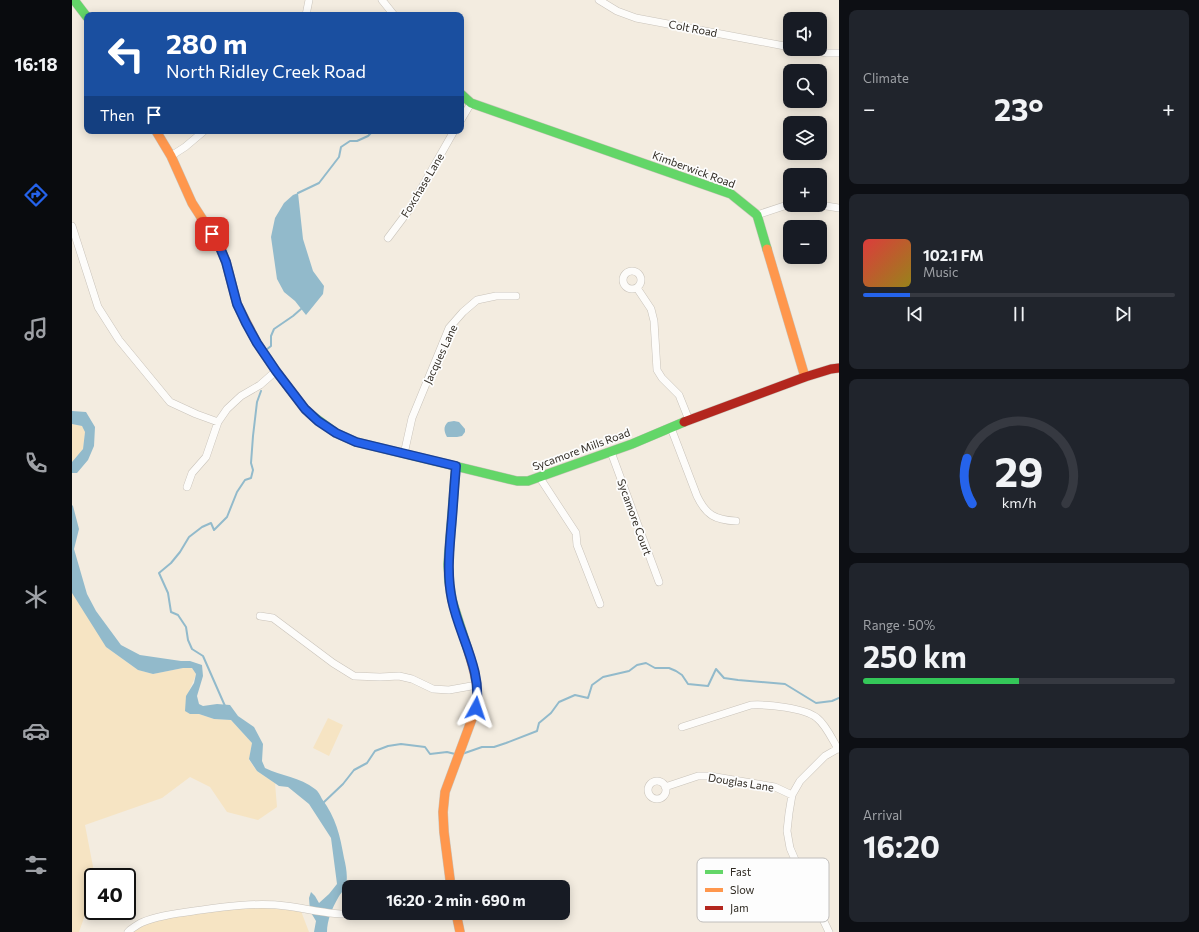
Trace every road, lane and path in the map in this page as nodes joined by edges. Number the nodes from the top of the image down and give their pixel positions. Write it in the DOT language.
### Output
graph roads {
  1 [pos="74,0"];
  2 [pos="309,0"];
  3 [pos="382,0"];
  4 [pos="599,0"];
  5 [pos="307,12"];
  6 [pos="392,12"];
  7 [pos="84,13"];
  8 [pos="783,46"];
  9 [pos="827,53"];
  10 [pos="839,53"];
  11 [pos="464,97"];
  12 [pos="471,103"];
  13 [pos="464,115"];
  14 [pos="158,134"];
  15 [pos="200,134"];
  16 [pos="452,134"];
  17 [pos="171,156"];
  18 [pos="783,206"];
  19 [pos="827,206"];
  20 [pos="839,208"];
  21 [pos="757,215"];
  22 [pos="72,226"];
  23 [pos="388,238"];
  24 [pos="636,288"];
  25 [pos="516,296"];
  26 [pos="839,368"];
  27 [pos="276,371"];
  28 [pos="805,377"];
  29 [pos="689,420"];
  30 [pos="218,422"];
  31 [pos="671,428"];
  32 [pos="611,452"];
  33 [pos="404,454"];
  34 [pos="456,466"];
  35 [pos="540,478"];
  36 [pos="187,487"];
  37 [pos="736,521"];
  38 [pos="659,582"];
  39 [pos="600,604"];
  40 [pos="260,616"];
  41 [pos="478,685"];
  42 [pos="682,726"];
  43 [pos="838,749"];
  44 [pos="665,787"];
  45 [pos="792,795"];
  46 [pos="794,858"];
  47 [pos="450,880"];
  48 [pos="342,914"];
  49 [pos="457,920"];
  50 [pos="824,922"];
  51 [pos="128,932"];
  52 [pos="460,932"];
  53 [pos="829,932"];
  1 -- 7 [label="street"];
  2 -- 5 [label="street"];
  3 -- 6 [label="street"];
  4 -- 8 [label="street, Colt Road"];
  9 -- 10 [label="street"];
  11 -- 12 [label="street, Kimberwick Road"];
  12 -- 13 [label="street"];
  12 -- 21 [label="street, Kimberwick Road"];
  14 -- 17 [label="street, Sycamore Mills Road"];
  15 -- 17 [label="street"];
  16 -- 23 [label="street, Foxchase Lane"];
  17 -- 27 [label="street, Sycamore Mills Road"];
  18 -- 21 [label="street"];
  19 -- 20 [label="street"];
  21 -- 28 [label="street"];
  22 -- 30 [label="street"];
  24 -- 29 [label="street"];
  25 -- 33 [label="street, Jacques Lane"];
  26 -- 28 [label="street, Sycamore Mills Road"];
  27 -- 30 [label="street"];
  27 -- 33 [label="street, Sycamore Mills Road"];
  28 -- 29 [label="street, Sycamore Mills Road"];
  29 -- 31 [label="street, Sycamore Mills Road"];
  30 -- 36 [label="street"];
  31 -- 32 [label="street, Sycamore Mills Road"];
  31 -- 37 [label="street"];
  32 -- 35 [label="street, Sycamore Mills Road"];
  32 -- 38 [label="street, Sycamore Court"];
  33 -- 34 [label="street, Sycamore Mills Road"];
  34 -- 35 [label="street, Sycamore Mills Road"];
  34 -- 41 [label="street"];
  35 -- 39 [label="street"];
  40 -- 41 [label="street"];
  41 -- 47 [label="street"];
  42 -- 43 [label="street"];
  43 -- 45 [label="street"];
  44 -- 45 [label="street, Douglas Lane"];
  45 -- 46 [label="street"];
  48 -- 51 [label="street"];
  49 -- 52 [label="street"];
  50 -- 53 [label="street"];
}
